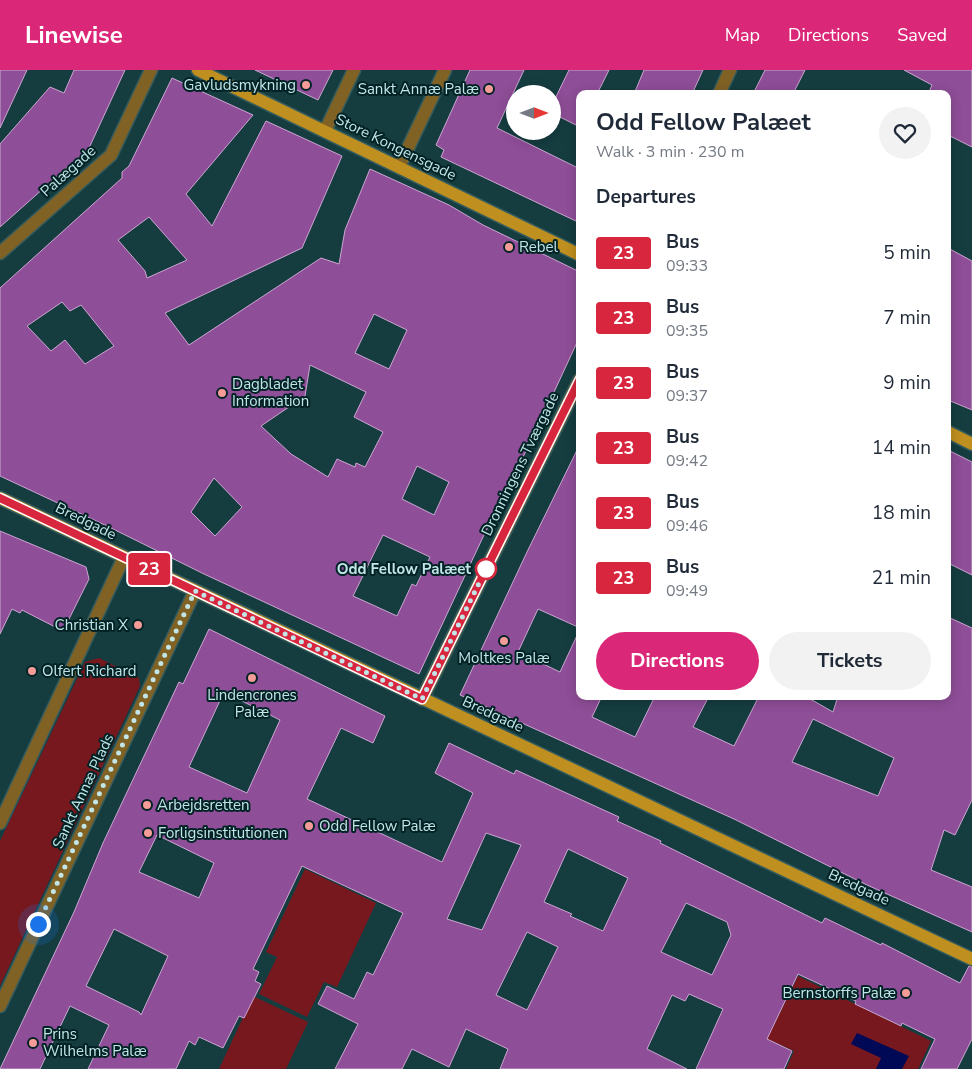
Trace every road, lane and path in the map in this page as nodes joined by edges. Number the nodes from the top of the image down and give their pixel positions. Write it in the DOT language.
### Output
graph roads {
  1 [pos="151,70"];
  2 [pos="198,70"];
  3 [pos="354,70"];
  4 [pos="445,70"];
  5 [pos="730,70"];
  6 [pos="721,90"];
  7 [pos="325,131"];
  8 [pos="399,167"];
  9 [pos="0,253"];
  10 [pos="576,253"];
  11 [pos="576,386"];
  12 [pos="951,434"];
  13 [pos="972,444"];
  14 [pos="0,498"];
  15 [pos="124,557"];
  16 [pos="195,591"];
  17 [pos="422,699"];
  18 [pos="0,823"];
  19 [pos="972,958"];
  20 [pos="0,1006"];
  1 -- 9 [label="street, Palægade"];
  2 -- 7 [label="main road, Store Kongensgade"];
  3 -- 7 [label="street"];
  4 -- 8 [label="street"];
  5 -- 6 [label="street"];
  7 -- 8 [label="main road, Store Kongensgade"];
  8 -- 10 [label="main road, Store Kongensgade"];
  11 -- 17 [label="street, Dronningens Tværgade"];
  12 -- 13 [label="main road"];
  14 -- 15 [label="main road, Bredgade"];
  15 -- 16 [label="main road, Bredgade"];
  15 -- 18 [label="street"];
  16 -- 17 [label="main road, Bredgade"];
  16 -- 20 [label="street, Sankt Annæ Plads"];
  17 -- 19 [label="main road, Bredgade"];
}
